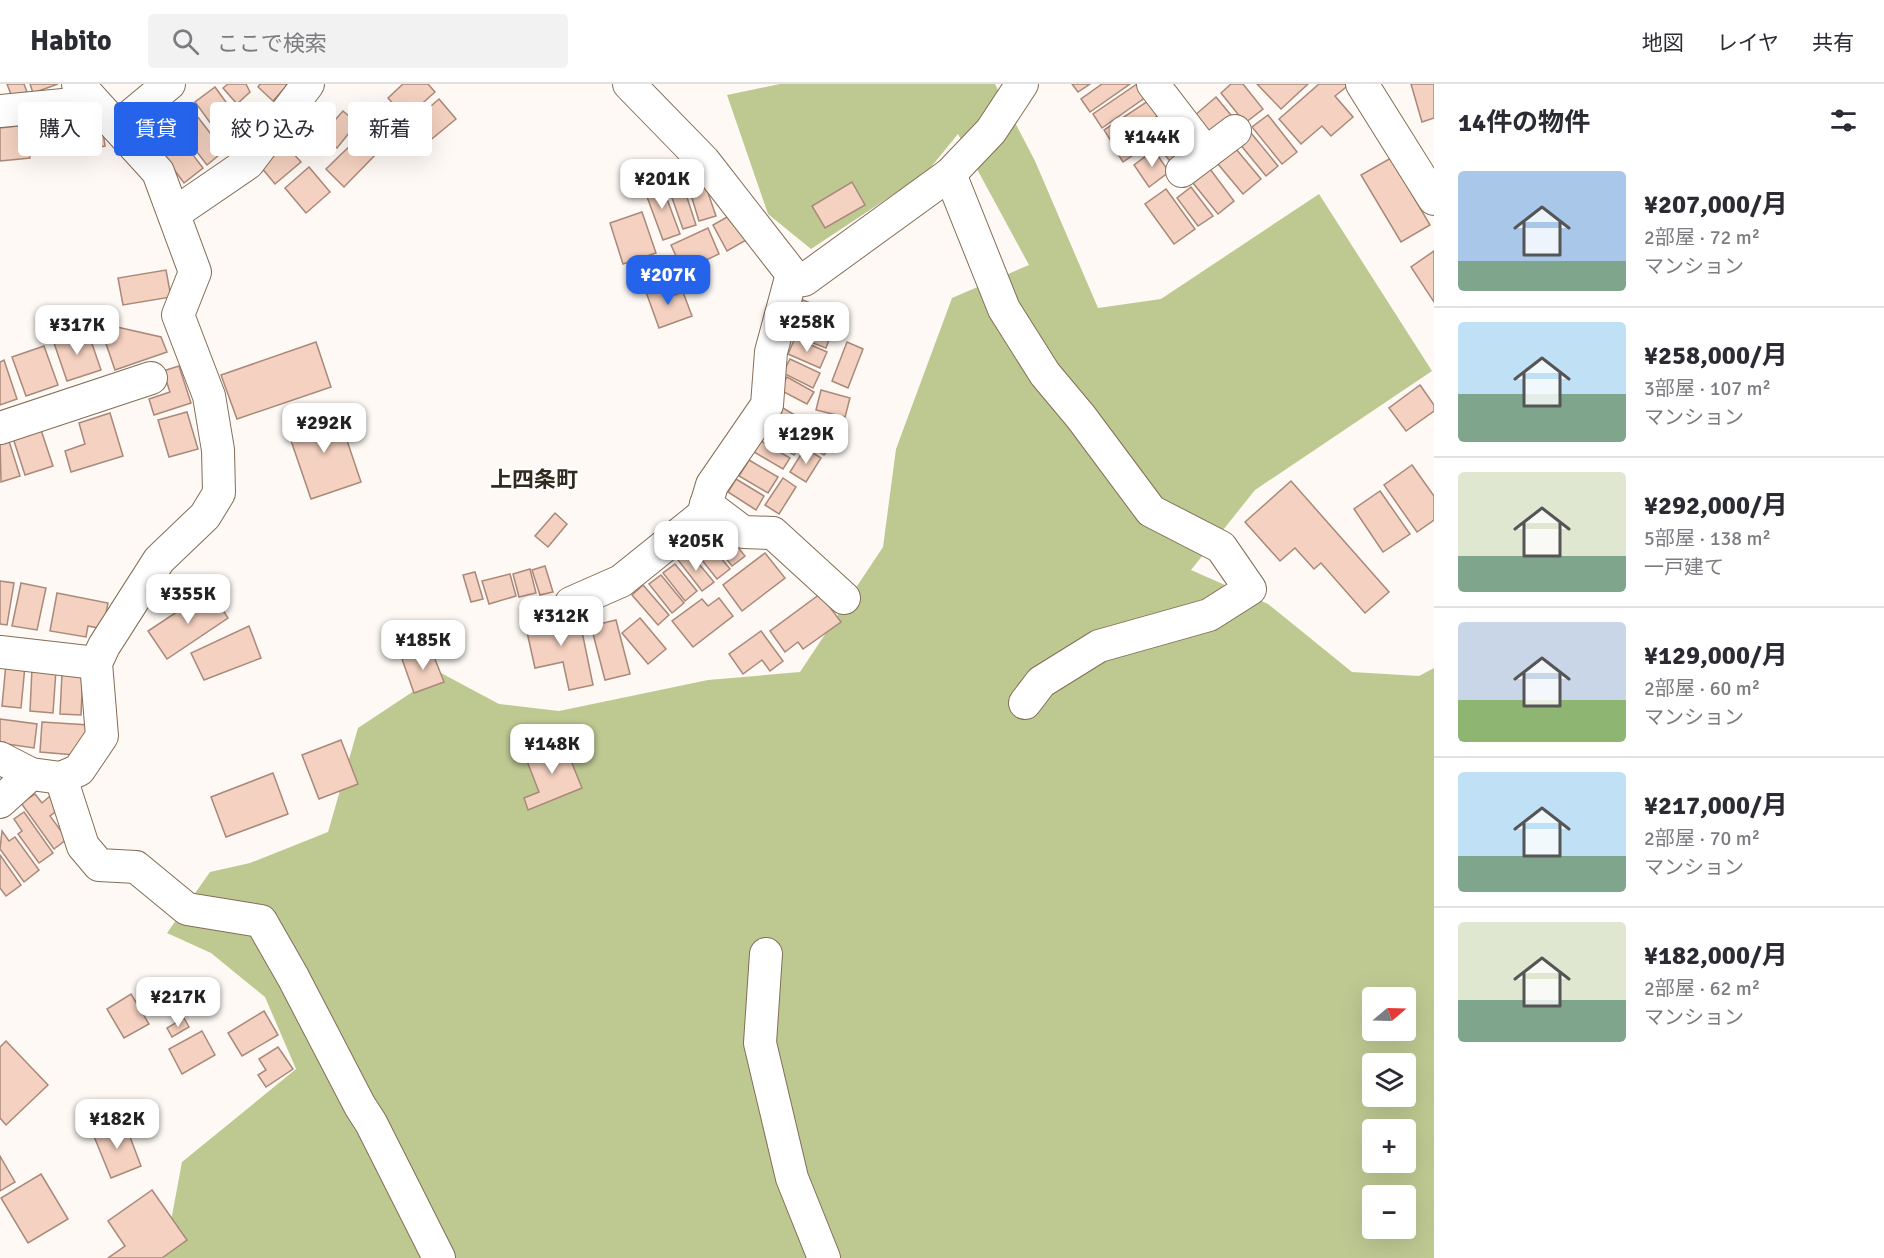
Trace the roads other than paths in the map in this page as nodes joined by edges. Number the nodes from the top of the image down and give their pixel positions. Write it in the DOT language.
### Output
graph roads {
  1 [pos="169,84"];
  2 [pos="308,84"];
  3 [pos="629,84"];
  4 [pos="1022,84"];
  5 [pos="1153,84"];
  6 [pos="1362,84"];
  7 [pos="84,91"];
  8 [pos="148,102"];
  9 [pos="0,111"];
  10 [pos="114,125"];
  11 [pos="1235,131"];
  12 [pos="143,156"];
  13 [pos="950,174"];
  14 [pos="1434,199"];
  15 [pos="175,213"];
  16 [pos="792,274"];
  17 [pos="151,378"];
  18 [pos="0,428"];
  19 [pos="706,504"];
  20 [pos="844,598"];
  21 [pos="571,603"];
  22 [pos="0,652"];
  23 [pos="96,663"];
  24 [pos="1025,704"];
  25 [pos="0,758"];
  26 [pos="46,776"];
  27 [pos="0,802"];
  28 [pos="766,954"];
  29 [pos="439,1258"];
  30 [pos="824,1258"];
  1 -- 8 [label="street"];
  2 -- 15 [label="street"];
  3 -- 16 [label="street"];
  4 -- 13 [label="street"];
  5 -- 11 [label="street"];
  6 -- 14 [label="street"];
  7 -- 9 [label="street"];
  7 -- 10 [label="street"];
  12 -- 15 [label="street"];
  13 -- 16 [label="street"];
  13 -- 24 [label="street"];
  15 -- 23 [label="street"];
  16 -- 19 [label="street"];
  17 -- 18 [label="street"];
  19 -- 20 [label="street"];
  19 -- 21 [label="street"];
  22 -- 23 [label="street"];
  23 -- 26 [label="street"];
  25 -- 26 [label="street"];
  26 -- 27 [label="street"];
  26 -- 29 [label="street"];
  28 -- 30 [label="street"];
}
